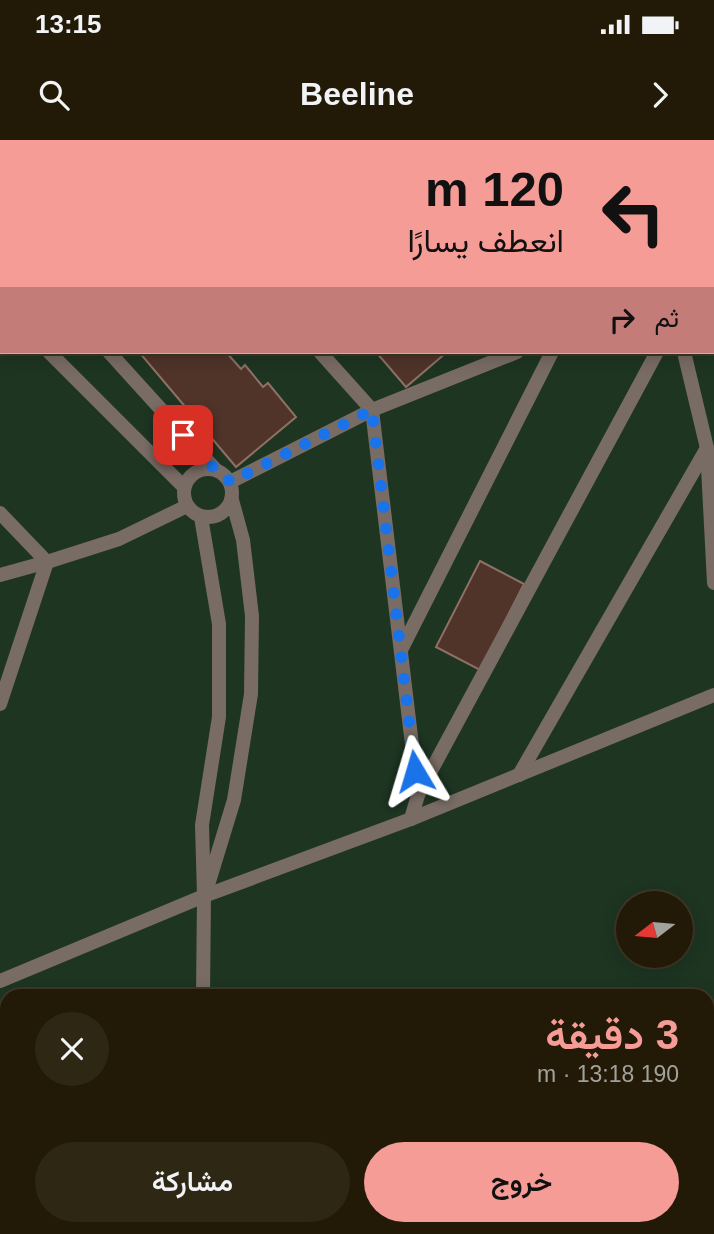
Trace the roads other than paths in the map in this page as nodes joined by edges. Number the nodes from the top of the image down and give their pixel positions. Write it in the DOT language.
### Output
graph roads {
  1 [pos="51,354"];
  2 [pos="110,354"];
  3 [pos="322,354"];
  4 [pos="512,354"];
  5 [pos="551,354"];
  6 [pos="656,354"];
  7 [pos="684,354"];
  8 [pos="372,410"];
  9 [pos="707,448"];
  10 [pos="215,469"];
  11 [pos="230,482"];
  12 [pos="184,487"];
  13 [pos="232,500"];
  14 [pos="187,506"];
  15 [pos="0,513"];
  16 [pos="201,517"];
  17 [pos="47,562"];
  18 [pos="0,575"];
  19 [pos="714,583"];
  20 [pos="401,652"];
  21 [pos="714,695"];
  22 [pos="0,704"];
  23 [pos="519,775"];
  24 [pos="418,794"];
  25 [pos="411,819"];
  26 [pos="204,896"];
  27 [pos="0,981"];
  28 [pos="204,989"];
  1 -- 12 [label="street"];
  2 -- 10 [label="street"];
  3 -- 8 [label="street"];
  4 -- 8 [label="street"];
  5 -- 20 [label="street"];
  6 -- 24 [label="street"];
  7 -- 9 [label="street"];
  8 -- 11 [label="street"];
  8 -- 20 [label="street"];
  9 -- 19 [label="street"];
  9 -- 23 [label="street"];
  10 -- 11 [label="street"];
  10 -- 12 [label="street"];
  11 -- 13 [label="street"];
  12 -- 14 [label="street"];
  13 -- 16 [label="street"];
  13 -- 26 [label="street"];
  14 -- 16 [label="street"];
  14 -- 17 [label="street"];
  15 -- 17 [label="street"];
  16 -- 26 [label="street"];
  17 -- 18 [label="street"];
  17 -- 22 [label="street"];
  20 -- 24 [label="street"];
  21 -- 23 [label="street"];
  23 -- 25 [label="street"];
  24 -- 25 [label="street"];
  25 -- 26 [label="street"];
  26 -- 27 [label="street"];
  26 -- 28 [label="street"];
}
